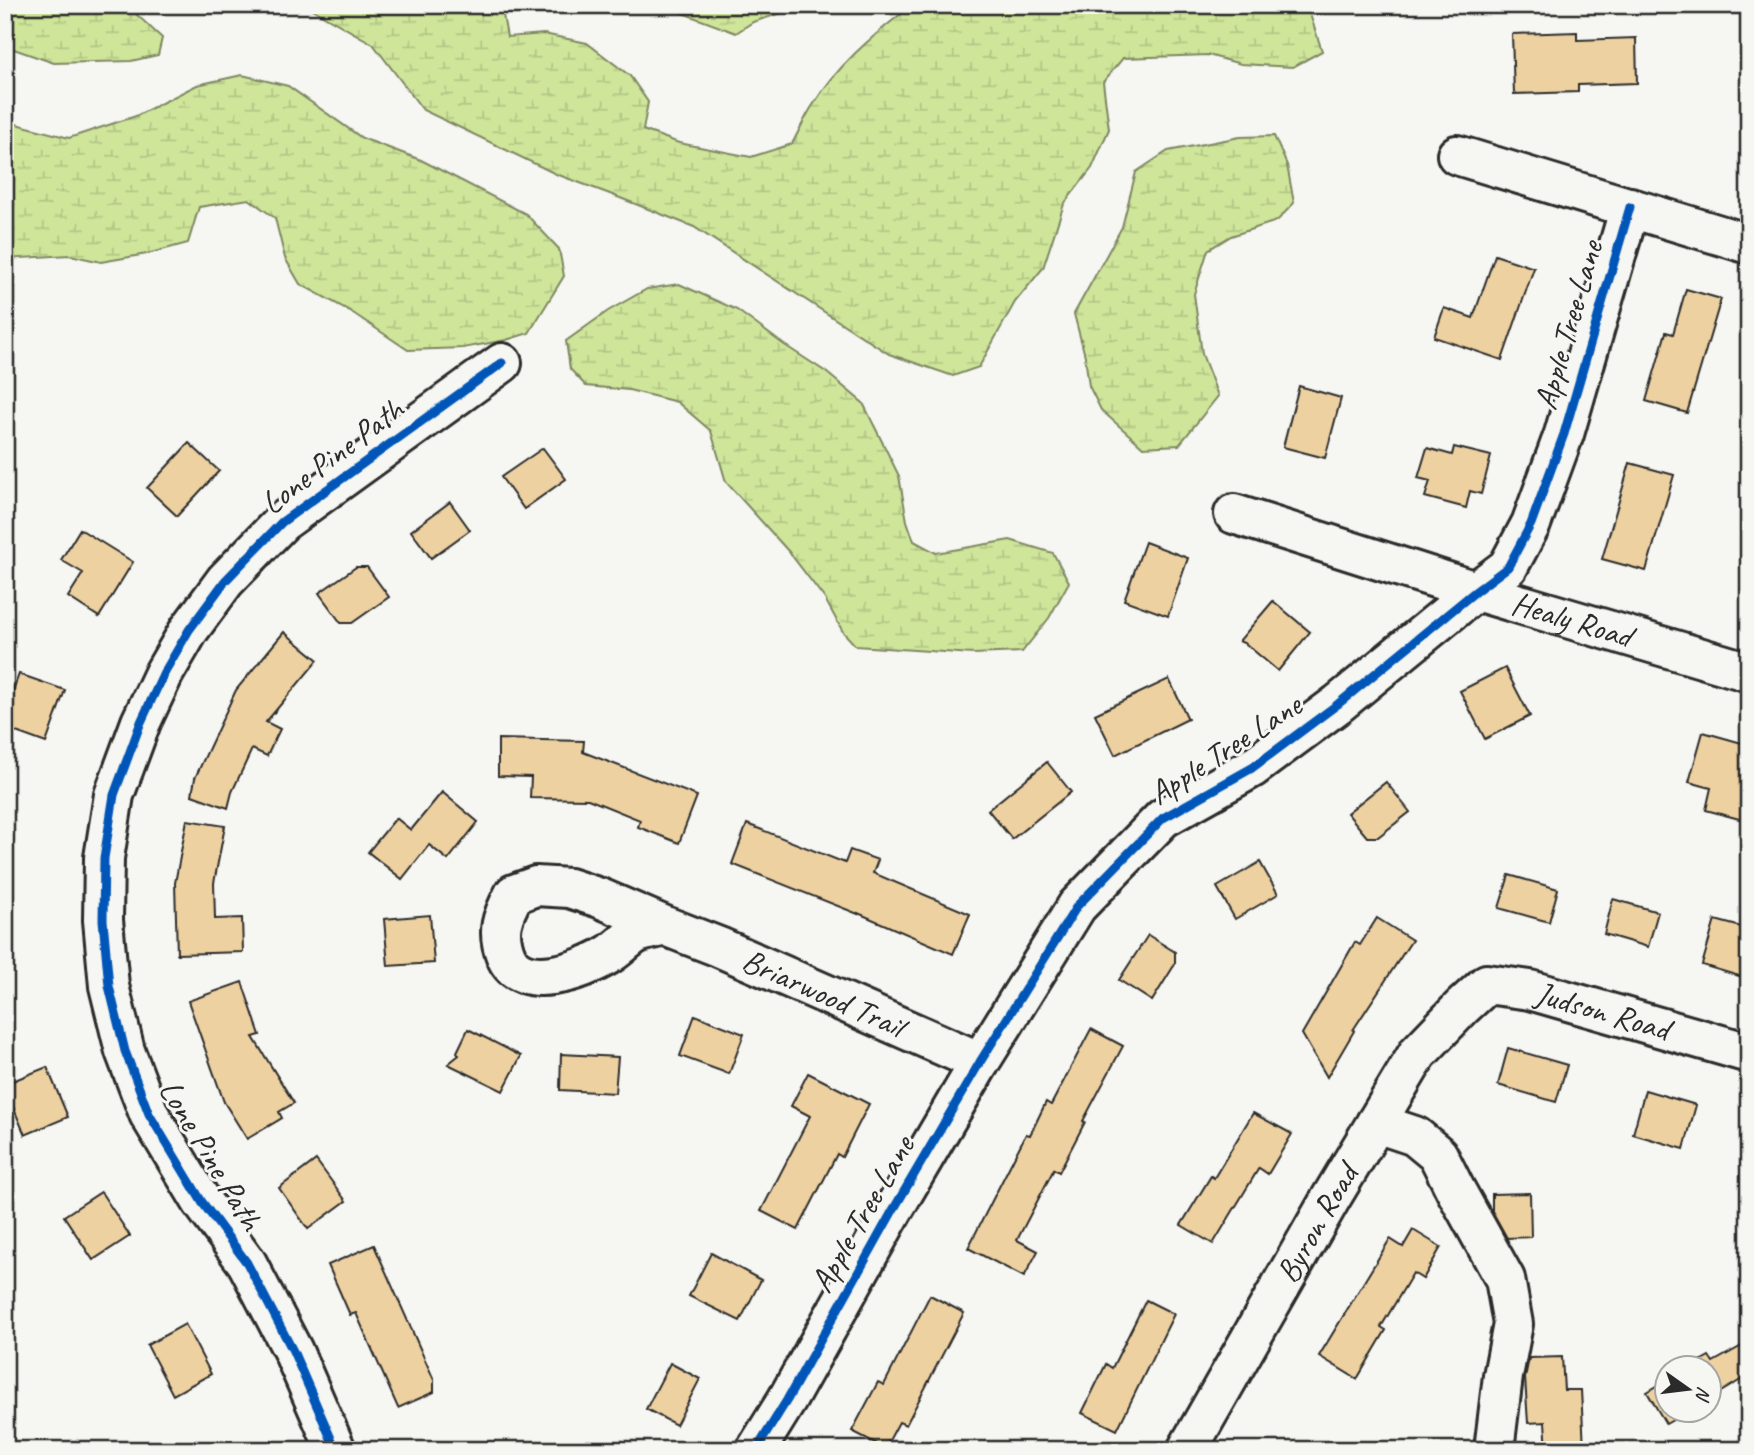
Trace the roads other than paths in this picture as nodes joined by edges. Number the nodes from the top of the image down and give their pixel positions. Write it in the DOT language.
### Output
graph roads {
  1 [pos="1457,155"];
  2 [pos="1630,207"];
  3 [pos="1749,244"];
  4 [pos="502,363"];
  5 [pos="1234,514"];
  6 [pos="1476,591"];
  7 [pos="1749,672"];
  8 [pos="665,926"];
  9 [pos="1462,1007"];
  10 [pos="1749,1052"];
  11 [pos="980,1062"];
  12 [pos="1376,1123"];
  13 [pos="336,1450"];
  14 [pos="756,1450"];
  15 [pos="1187,1450"];
  16 [pos="1494,1450"];
  1 -- 2 [label="street"];
  2 -- 3 [label="street"];
  2 -- 6 [label="street, Apple Tree Lane"];
  4 -- 13 [label="street, Lone Pine Path"];
  5 -- 6 [label="street, Healy Road"];
  6 -- 7 [label="street, Healy Road"];
  6 -- 11 [label="street, Apple Tree Lane"];
  8 -- 11 [label="street, Briarwood Trail"];
  9 -- 10 [label="street, Judson Road"];
  9 -- 12 [label="street, Byron Road"];
  11 -- 14 [label="street, Apple Tree Lane"];
  12 -- 15 [label="street, Byron Road"];
  12 -- 16 [label="street"];
}
